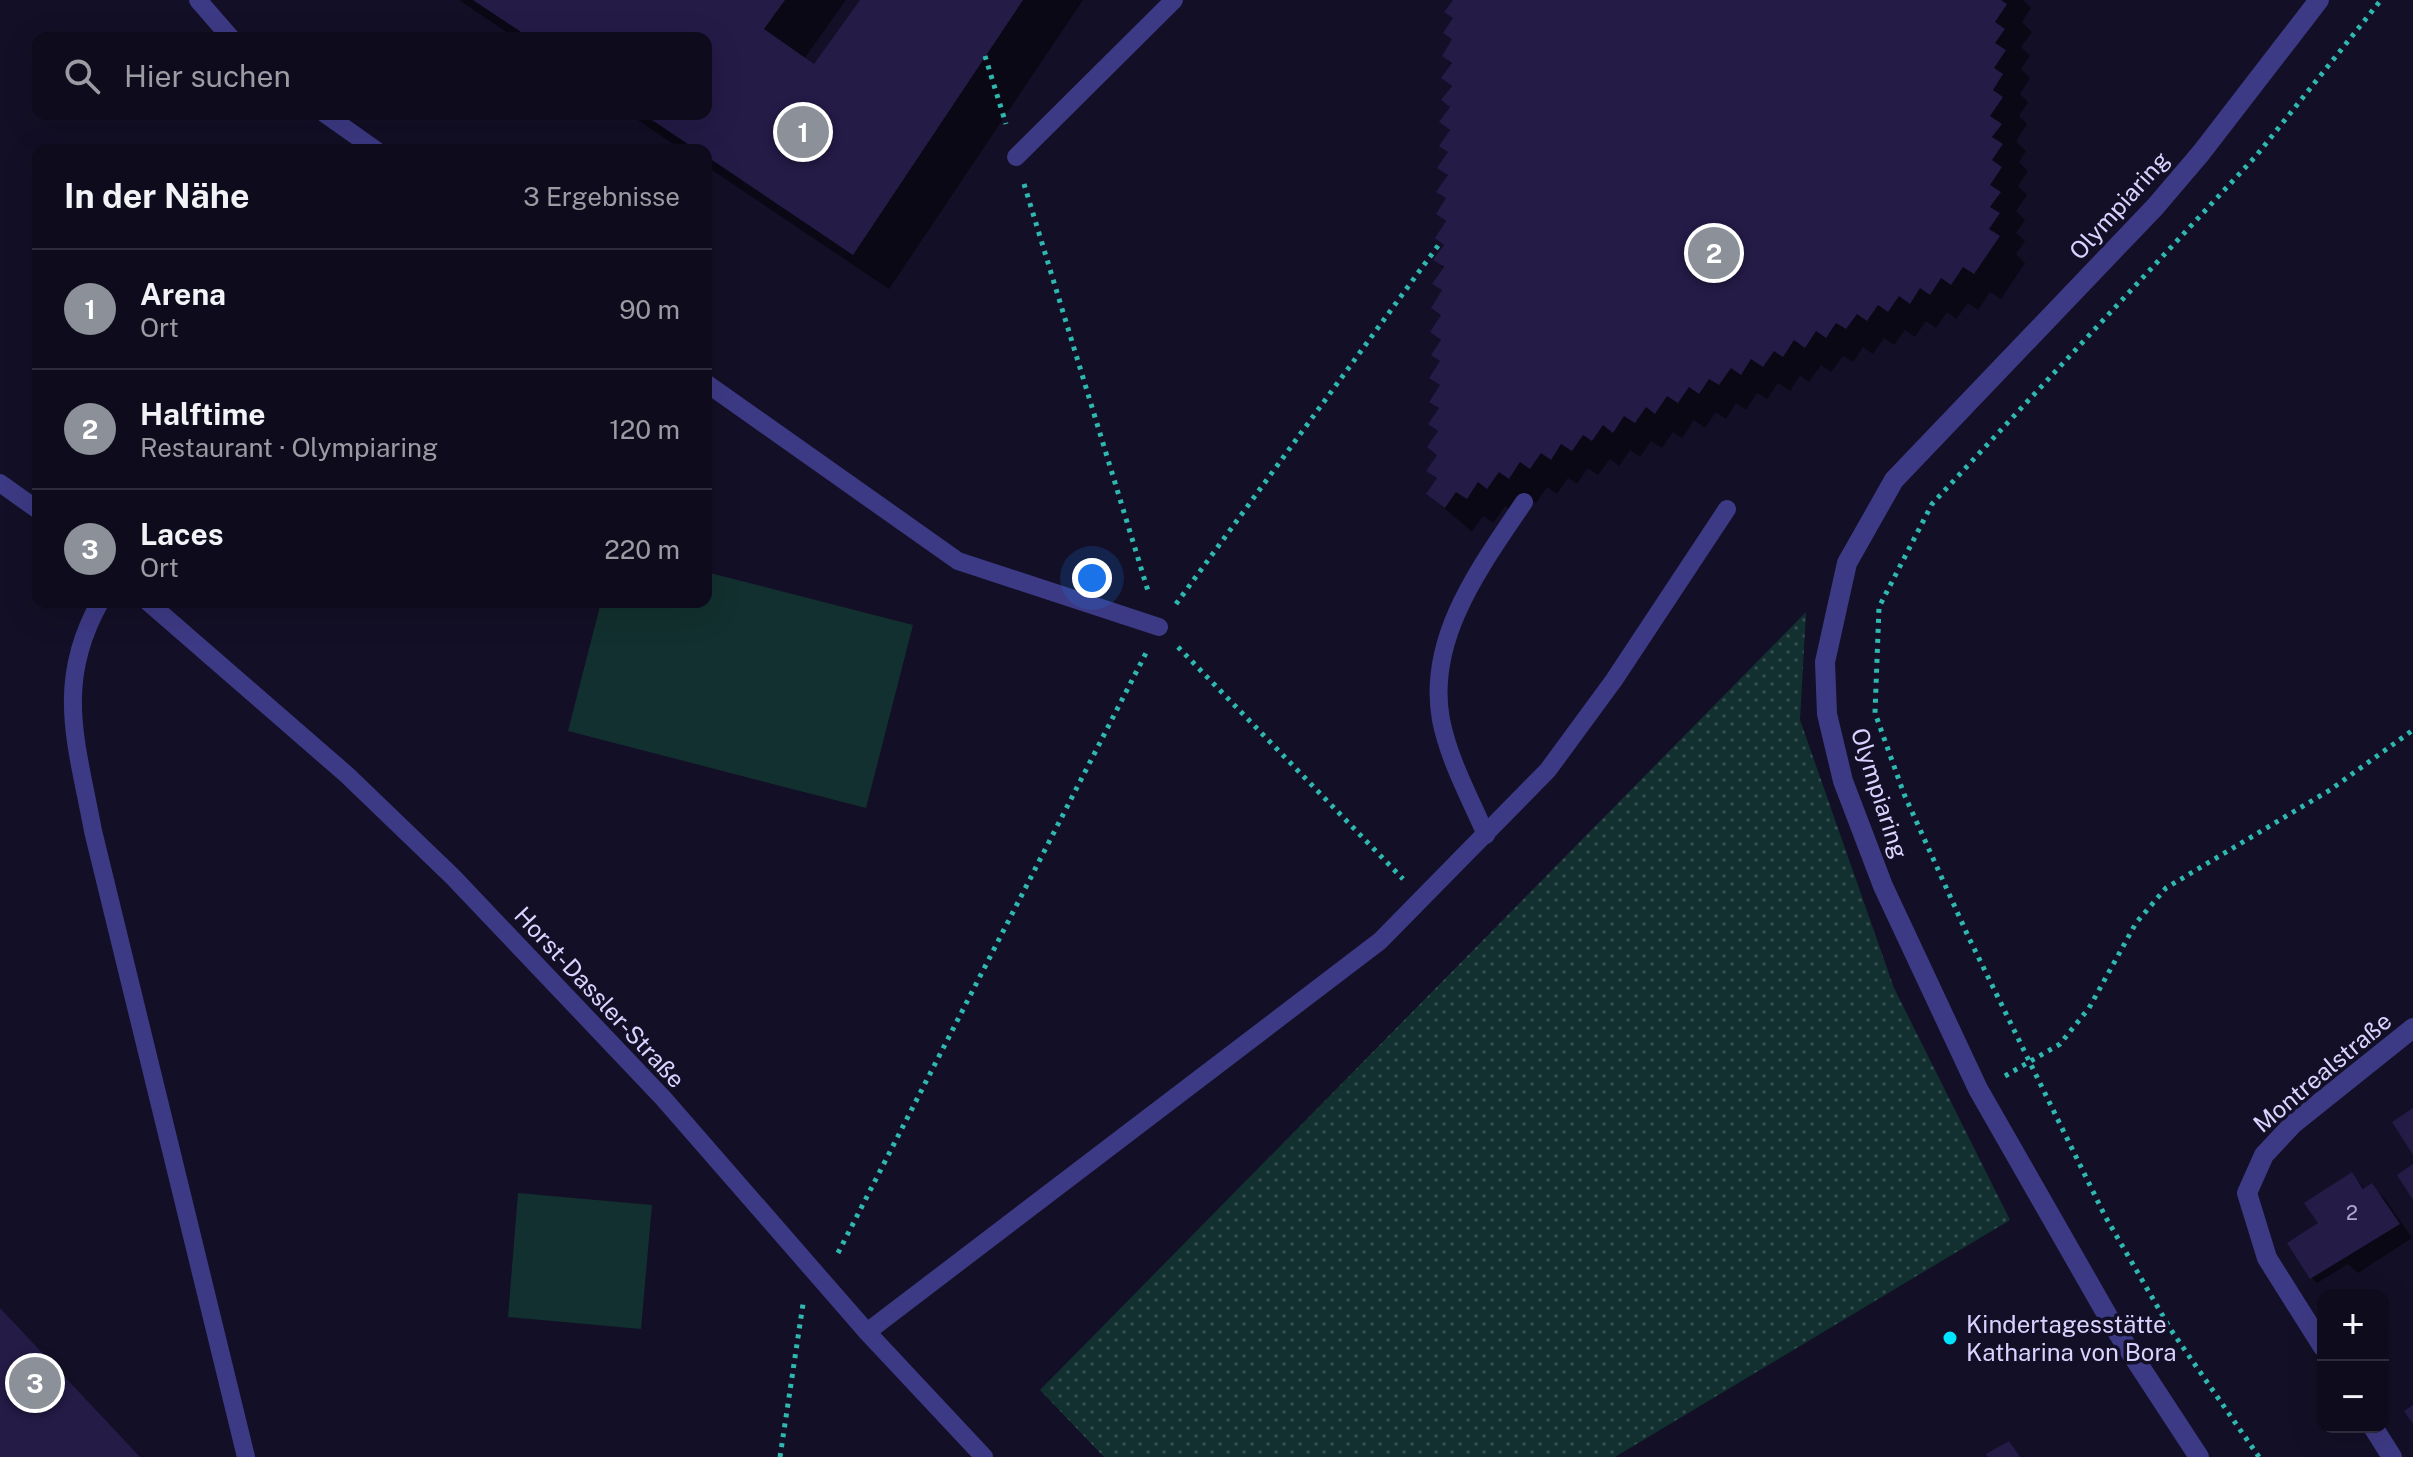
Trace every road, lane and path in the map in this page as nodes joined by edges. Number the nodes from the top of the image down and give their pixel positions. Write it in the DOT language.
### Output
graph roads {
  1 [pos="198,0"];
  2 [pos="1174,0"];
  3 [pos="2319,0"];
  4 [pos="2381,0"];
  5 [pos="226,32"];
  6 [pos="985,56"];
  7 [pos="334,120"];
  8 [pos="368,144"];
  9 [pos="1016,157"];
  10 [pos="1440,243"];
  11 [pos="712,387"];
  12 [pos="0,483"];
  13 [pos="1524,502"];
  14 [pos="32,506"];
  15 [pos="1727,509"];
  16 [pos="98,608"];
  17 [pos="155,608"];
  18 [pos="1159,627"];
  19 [pos="2413,730"];
  20 [pos="1486,835"];
  21 [pos="1423,899"];
  22 [pos="2413,1028"];
  23 [pos="2031,1064"];
  24 [pos="1978,1089"];
  25 [pos="809,1267"];
  26 [pos="823,1282"];
  27 [pos="867,1332"];
  28 [pos="2317,1337"];
  29 [pos="2377,1433"];
  30 [pos="246,1457"];
  31 [pos="780,1457"];
  32 [pos="984,1457"];
  33 [pos="2199,1457"];
  34 [pos="2259,1457"];
  35 [pos="2392,1457"];
  1 -- 5 [label="lane"];
  2 -- 9 [label="lane"];
  3 -- 24 [label="street, Olympiaring"];
  4 -- 23 [label="path"];
  6 -- 9 [label="path"];
  7 -- 8 [label="lane"];
  9 -- 18 [label="path"];
  10 -- 18 [label="path"];
  11 -- 18 [label="lane"];
  12 -- 14 [label="lane"];
  13 -- 20 [label="lane"];
  15 -- 20 [label="lane"];
  16 -- 30 [label="lane"];
  17 -- 25 [label="lane, Horst-Dassler-Straße"];
  18 -- 21 [label="path"];
  18 -- 26 [label="path"];
  19 -- 23 [label="path"];
  20 -- 21 [label="lane"];
  21 -- 27 [label="lane"];
  22 -- 28 [label="street, Montrealstraße"];
  23 -- 24 [label="path"];
  23 -- 34 [label="path"];
  24 -- 33 [label="street, Olympiaring"];
  25 -- 26 [label="lane, Horst-Dassler-Straße"];
  25 -- 31 [label="path"];
  26 -- 27 [label="lane, Horst-Dassler-Straße"];
  27 -- 32 [label="lane, Horst-Dassler-Straße"];
  29 -- 35 [label="street"];
}
